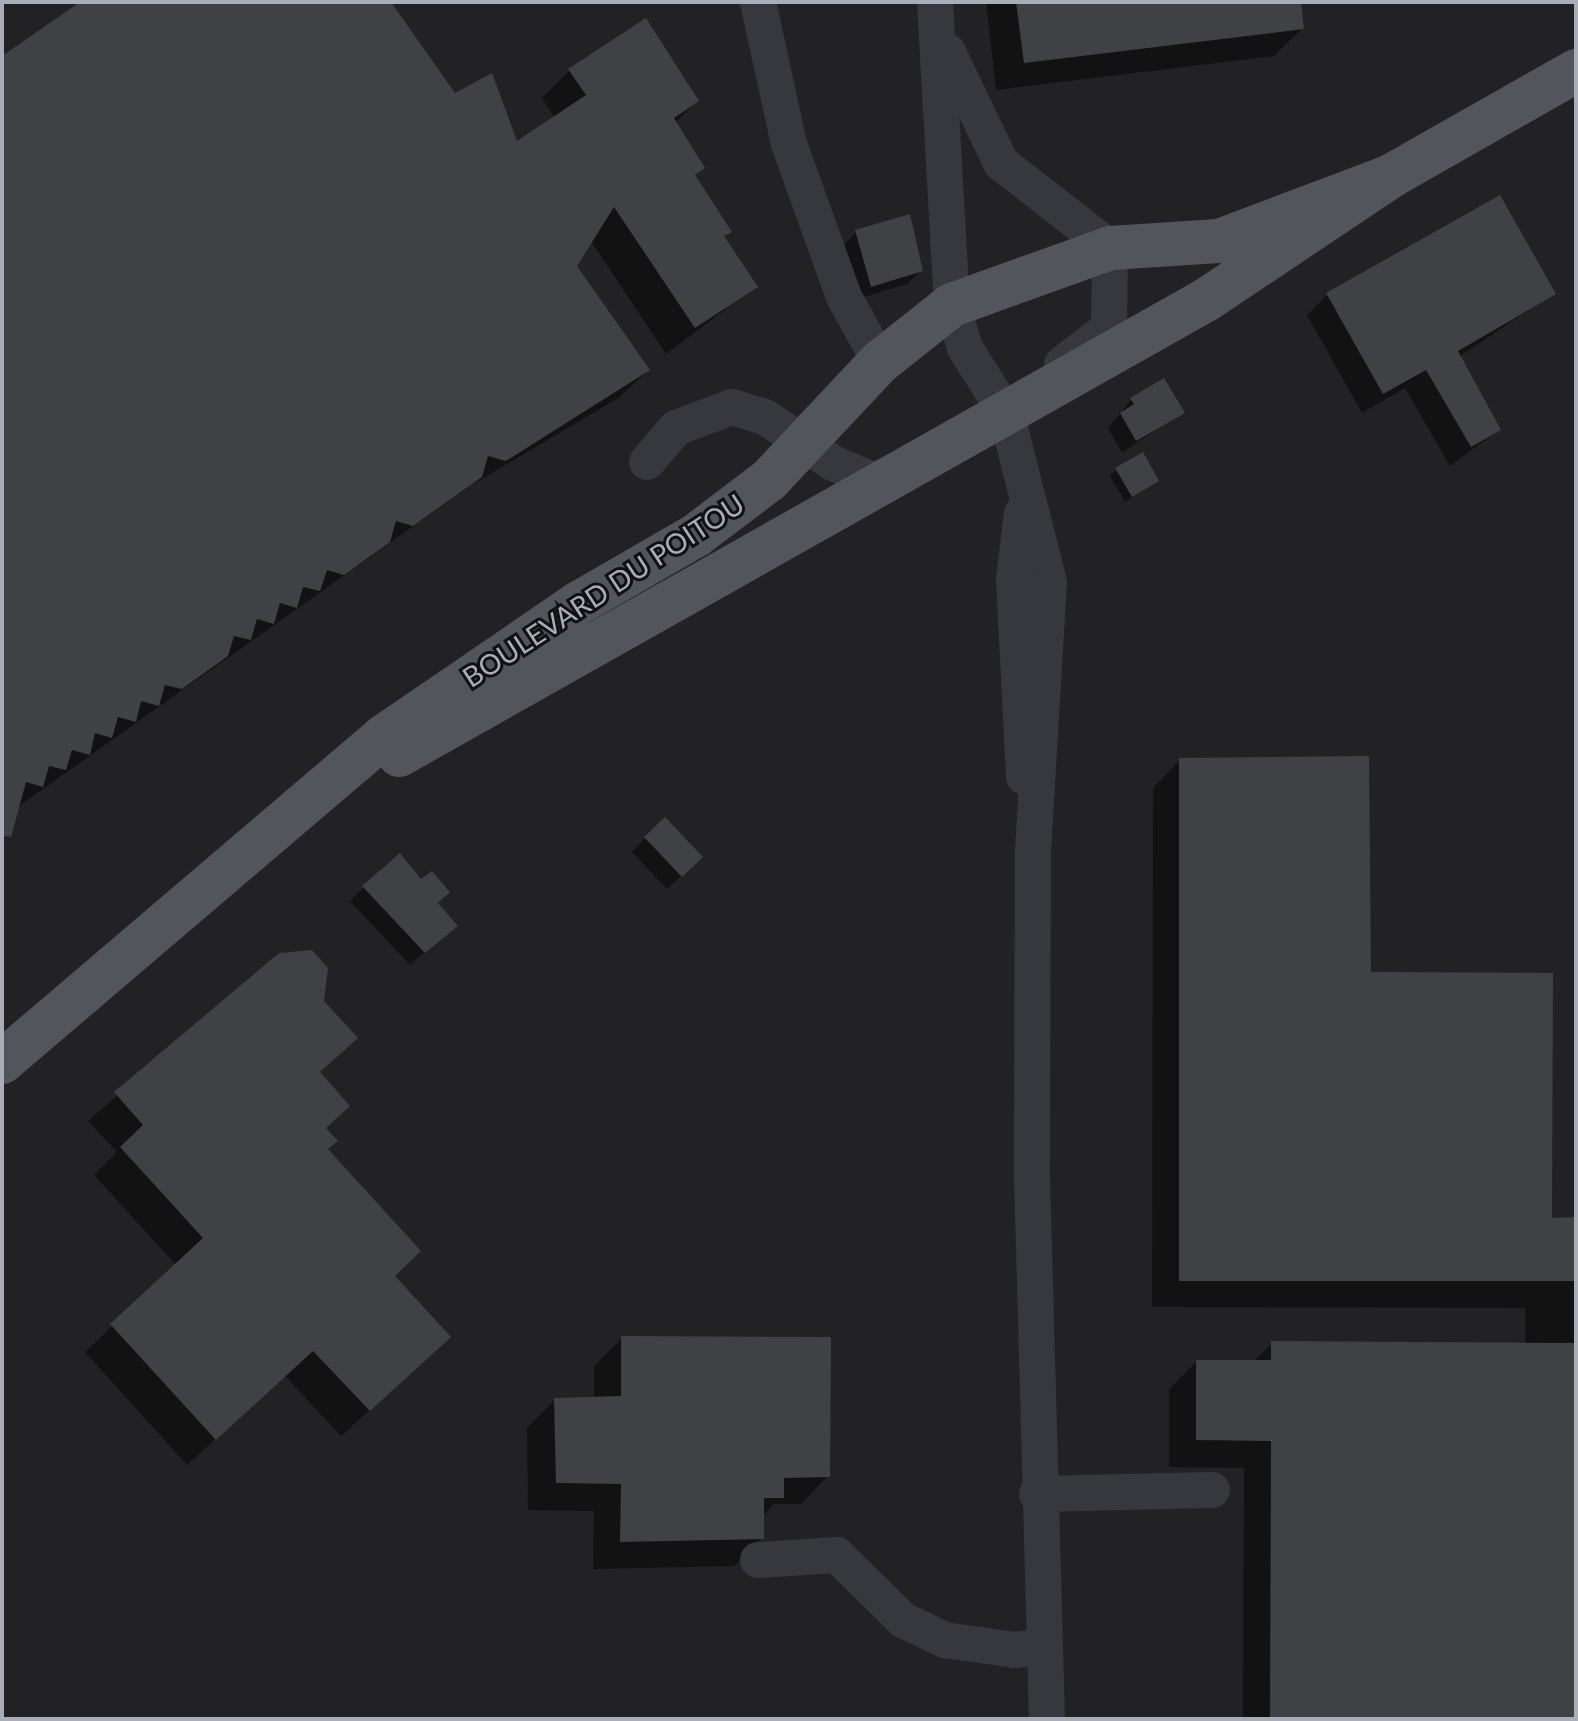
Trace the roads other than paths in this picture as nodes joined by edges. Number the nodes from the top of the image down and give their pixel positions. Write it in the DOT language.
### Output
graph roads {
  1 [pos="758,2"];
  2 [pos="937,17"];
  3 [pos="1576,71"];
  4 [pos="1391,176"];
  5 [pos="1110,248"];
  6 [pos="952,305"];
  7 [pos="880,362"];
  8 [pos="1022,404"];
  9 [pos="802,445"];
  10 [pos="647,462"];
  11 [pos="882,484"];
  12 [pos="291,817"];
  13 [pos="2,1062"];
  14 [pos="1212,1490"];
  15 [pos="1037,1494"];
  16 [pos="758,1560"];
  17 [pos="1042,1646"];
  18 [pos="1047,1719"];
  1 -- 7 [label="street"];
  2 -- 5 [label="street"];
  2 -- 6 [label="street"];
  3 -- 4 [label="main road, BOULEVARD DU POITOU"];
  4 -- 5 [label="main road, BOULEVARD DU POITOU"];
  4 -- 8 [label="main road, BOULEVARD DU POITOU"];
  5 -- 6 [label="main road, BOULEVARD DU POITOU"];
  5 -- 8 [label="street"];
  6 -- 7 [label="main road, BOULEVARD DU POITOU"];
  6 -- 8 [label="street"];
  7 -- 9 [label="main road, BOULEVARD DU POITOU"];
  8 -- 11 [label="main road, BOULEVARD DU POITOU"];
  8 -- 15 [label="street"];
  9 -- 10 [label="street"];
  9 -- 11 [label="street"];
  9 -- 12 [label="main road, BOULEVARD DU POITOU"];
  11 -- 12 [label="main road, BOULEVARD DU POITOU"];
  12 -- 13 [label="main road, BOULEVARD DU POITOU"];
  14 -- 15 [label="street"];
  15 -- 17 [label="street"];
  16 -- 17 [label="street"];
  17 -- 18 [label="street"];
}
